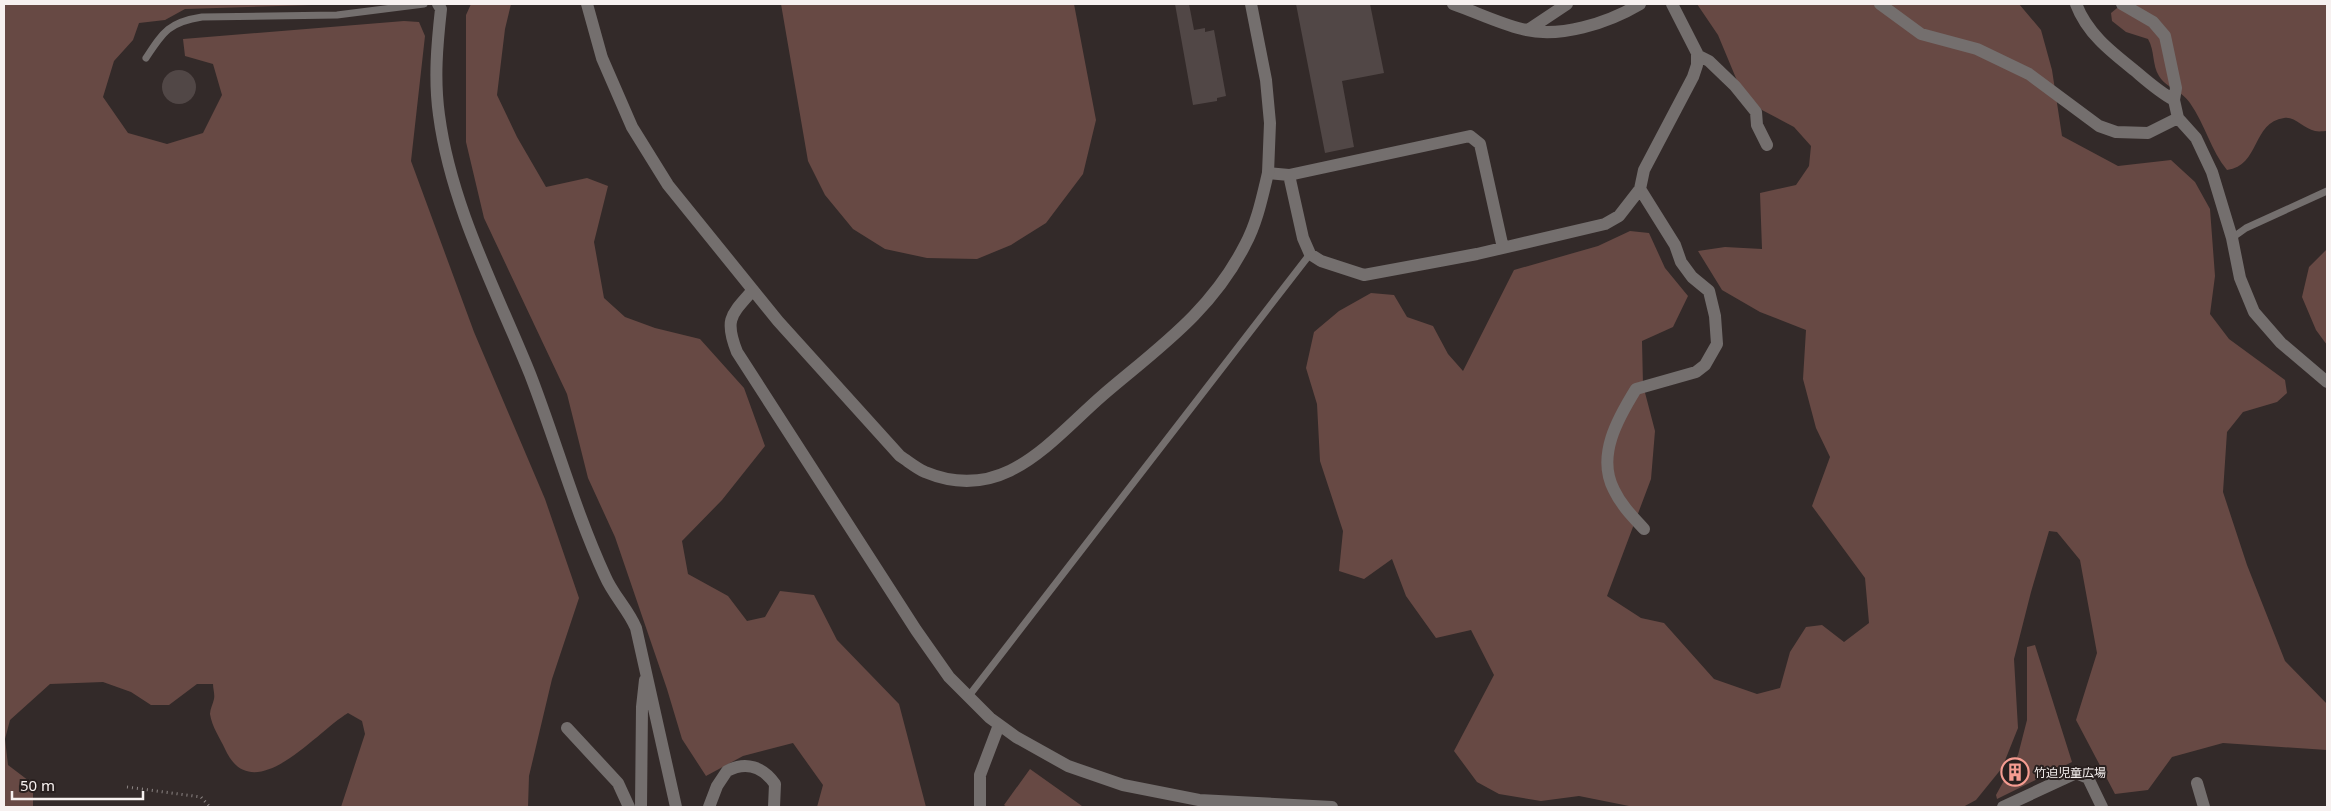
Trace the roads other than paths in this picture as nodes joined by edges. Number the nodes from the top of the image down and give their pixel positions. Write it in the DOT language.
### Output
graph roads {
  1 [pos="424,4"];
  2 [pos="438,4"];
  3 [pos="587,4"];
  4 [pos="1250,4"];
  5 [pos="1453,4"];
  6 [pos="1567,4"];
  7 [pos="1640,4"];
  8 [pos="1672,4"];
  9 [pos="1880,4"];
  10 [pos="2076,4"];
  11 [pos="2122,4"];
  12 [pos="1528,30"];
  13 [pos="1697,55"];
  14 [pos="146,58"];
  15 [pos="2174,100"];
  16 [pos="2178,118"];
  17 [pos="1768,145"];
  18 [pos="1268,173"];
  19 [pos="1290,175"];
  20 [pos="1640,189"];
  21 [pos="2327,191"];
  22 [pos="2232,238"];
  23 [pos="1503,248"];
  24 [pos="1310,254"];
  25 [pos="754,290"];
  26 [pos="2327,382"];
  27 [pos="1644,529"];
  28 [pos="646,670"];
  29 [pos="968,698"];
  30 [pos="999,725"];
  31 [pos="567,728"];
  32 [pos="2198,783"];
  33 [pos="629,807"];
  34 [pos="641,807"];
  35 [pos="676,807"];
  36 [pos="710,807"];
  37 [pos="774,807"];
  38 [pos="980,807"];
  39 [pos="1332,807"];
  40 [pos="2003,807"];
  41 [pos="2102,807"];
  42 [pos="2204,807"];
  1 -- 14 [label="lane"];
  2 -- 28 [label="street"];
  3 -- 25 [label="street"];
  4 -- 18 [label="street"];
  5 -- 12 [label="street"];
  6 -- 12 [label="street"];
  7 -- 12 [label="street"];
  8 -- 13 [label="street"];
  9 -- 16 [label="street"];
  10 -- 15 [label="street"];
  11 -- 15 [label="street"];
  13 -- 17 [label="street"];
  13 -- 20 [label="street"];
  15 -- 16 [label="street"];
  16 -- 22 [label="street"];
  18 -- 19 [label="street"];
  18 -- 25 [label="street"];
  19 -- 23 [label="street"];
  19 -- 24 [label="street"];
  20 -- 23 [label="street"];
  20 -- 27 [label="street"];
  21 -- 22 [label="lane"];
  22 -- 26 [label="street"];
  23 -- 24 [label="street"];
  24 -- 29 [label="lane"];
  25 -- 29 [label="street"];
  28 -- 34 [label="street"];
  28 -- 35 [label="street"];
  29 -- 30 [label="street"];
  30 -- 38 [label="street"];
  30 -- 39 [label="street"];
  31 -- 33 [label="street"];
  32 -- 42 [label="street"];
  36 -- 37 [label="street"];
  40 -- 41 [label="street"];
}
